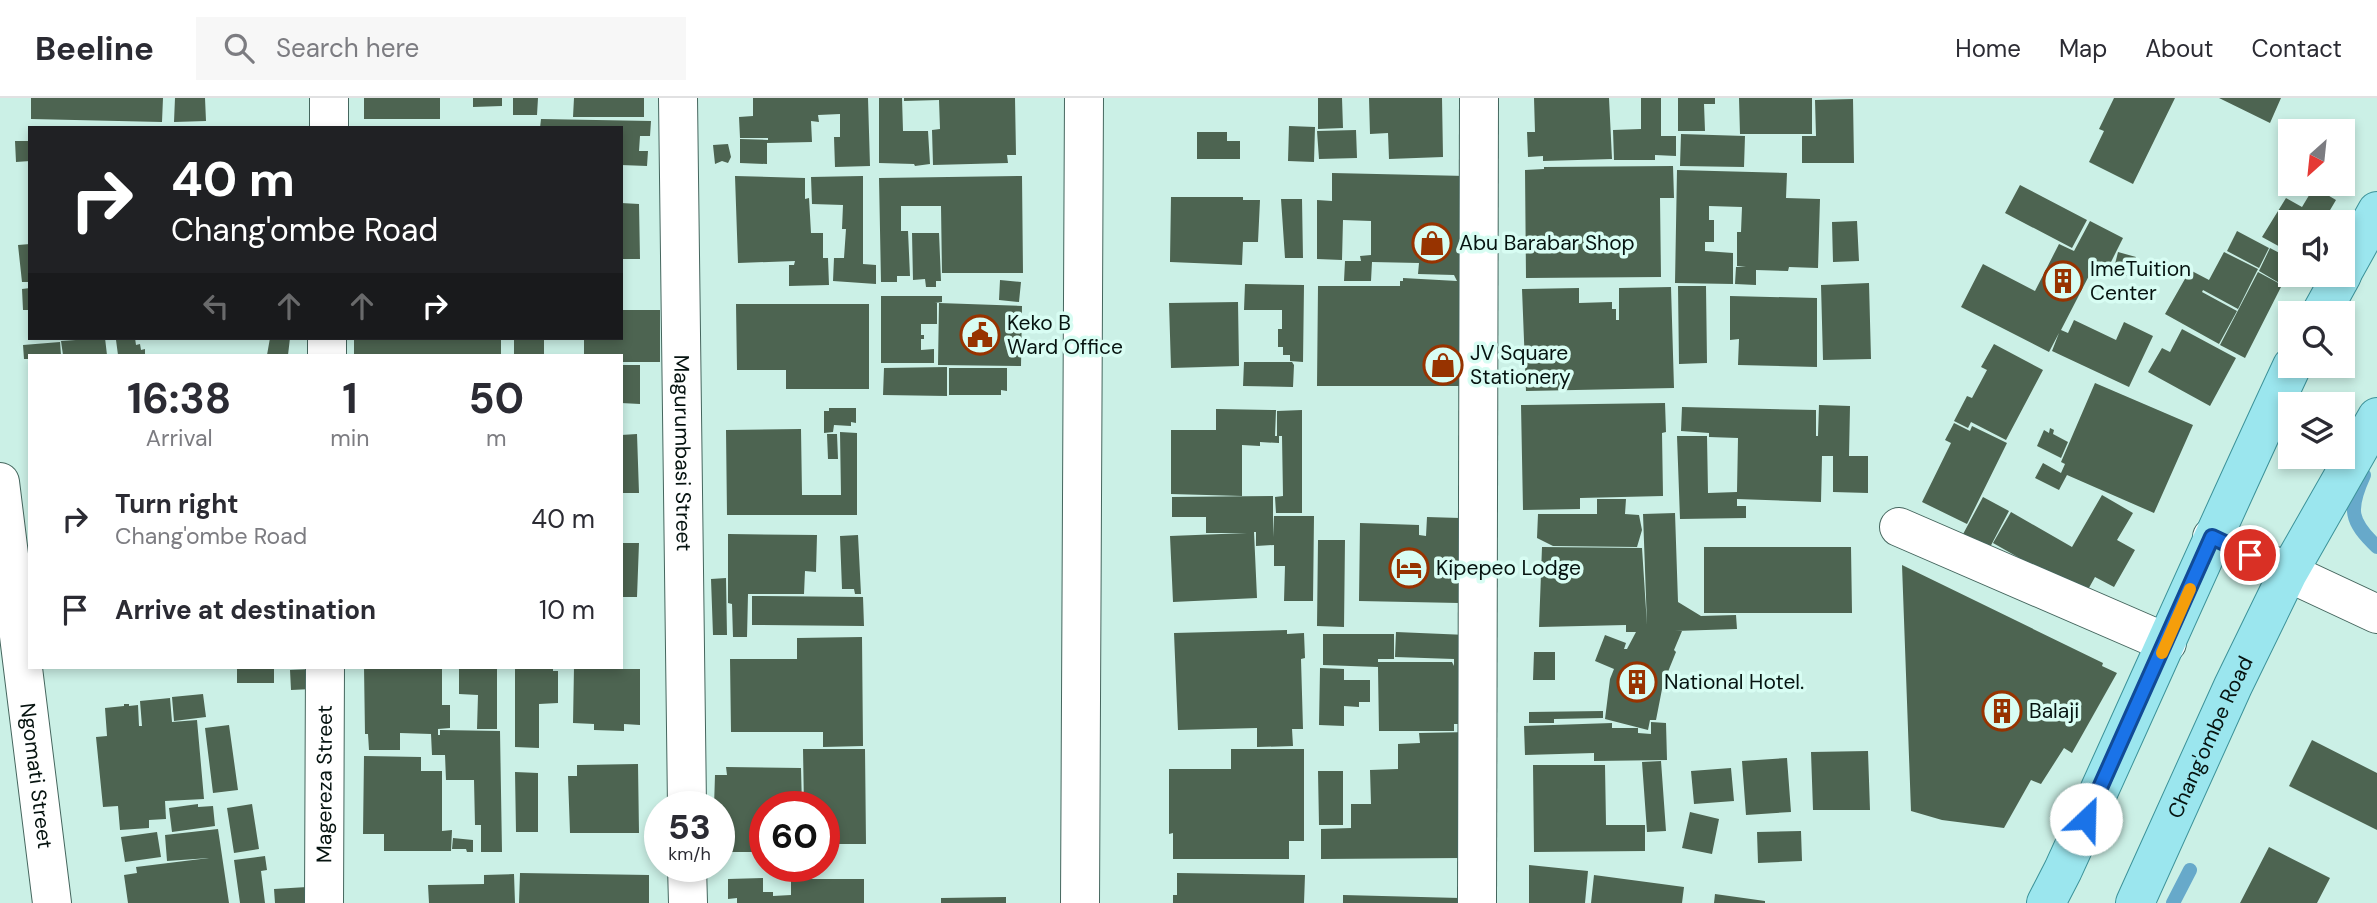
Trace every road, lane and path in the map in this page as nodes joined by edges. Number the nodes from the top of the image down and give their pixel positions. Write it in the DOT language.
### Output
graph roads {
  1 [pos="329,98"];
  2 [pos="678,98"];
  3 [pos="1084,98"];
  4 [pos="1479,98"];
  5 [pos="329,126"];
  6 [pos="2377,211"];
  7 [pos="2355,252"];
  8 [pos="2286,378"];
  9 [pos="2377,417"];
  10 [pos="0,482"];
  11 [pos="1899,527"];
  12 [pos="2212,537"];
  13 [pos="2288,573"];
  14 [pos="2377,614"];
  15 [pos="2166,643"];
  16 [pos="325,669"];
  17 [pos="687,791"];
  18 [pos="687,882"];
  19 [pos="52,903"];
  20 [pos="324,903"];
  21 [pos="688,903"];
  22 [pos="1080,903"];
  23 [pos="1477,903"];
  24 [pos="2046,903"];
  25 [pos="2135,903"];
  1 -- 5 [label="street"];
  2 -- 17 [label="street, Magurumbasi Street"];
  3 -- 22 [label="street"];
  4 -- 23 [label="street"];
  6 -- 7 [label="main road"];
  8 -- 12 [label="main road"];
  9 -- 13 [label="main road, Chang'ombe Road"];
  10 -- 19 [label="street, Ngomati Street"];
  11 -- 15 [label="street"];
  12 -- 13 [label="street"];
  12 -- 15 [label="main road"];
  13 -- 14 [label="street"];
  13 -- 25 [label="main road, Chang'ombe Road"];
  15 -- 24 [label="main road"];
  16 -- 20 [label="street, Magereza Street"];
  18 -- 21 [label="street"];
}
